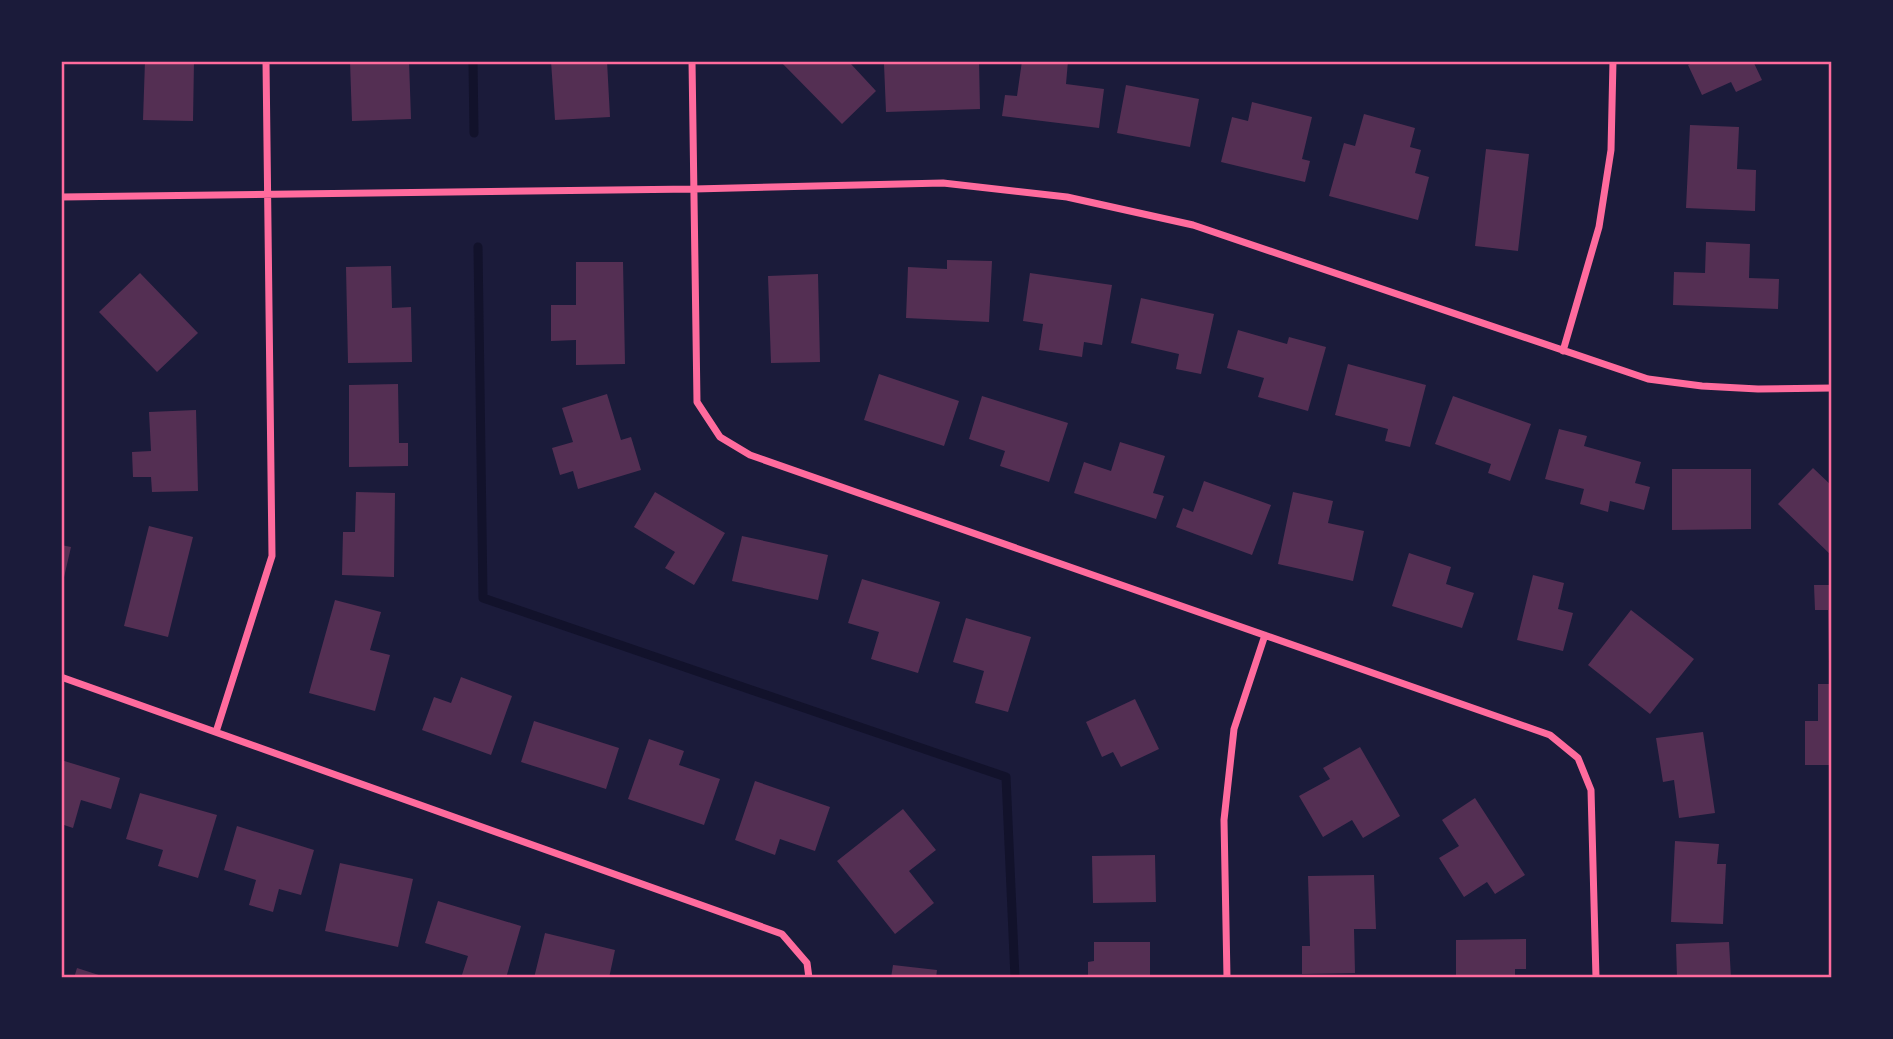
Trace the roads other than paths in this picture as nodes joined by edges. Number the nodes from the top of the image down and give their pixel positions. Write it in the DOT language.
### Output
graph roads {
  1 [pos="266,61"];
  2 [pos="692,61"];
  3 [pos="1613,61"];
  4 [pos="694,188"];
  5 [pos="268,194"];
  6 [pos="61,197"];
  7 [pos="1563,351"];
  8 [pos="1832,388"];
  9 [pos="1265,635"];
  10 [pos="61,677"];
  11 [pos="216,732"];
  12 [pos="809,978"];
  13 [pos="1227,978"];
  14 [pos="1596,978"];
  1 -- 5 [label="street"];
  2 -- 4 [label="street"];
  3 -- 7 [label="street"];
  4 -- 5 [label="street"];
  4 -- 7 [label="street"];
  4 -- 9 [label="street"];
  5 -- 6 [label="street"];
  5 -- 11 [label="street"];
  7 -- 8 [label="street"];
  9 -- 13 [label="street"];
  9 -- 14 [label="street"];
  10 -- 11 [label="street"];
  11 -- 12 [label="street"];
}
